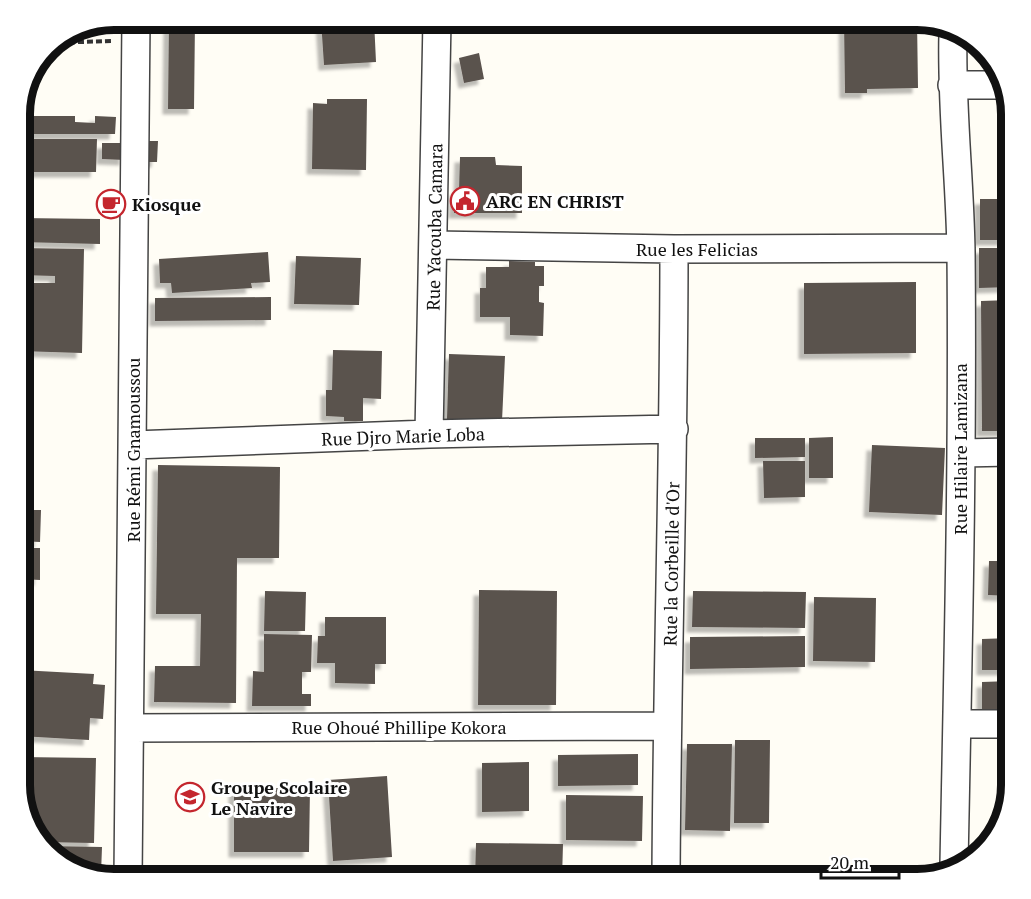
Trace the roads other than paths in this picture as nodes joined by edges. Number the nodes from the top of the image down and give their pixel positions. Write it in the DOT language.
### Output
graph roads {
  1 [pos="135,30"];
  2 [pos="437,30"];
  3 [pos="953,38"];
  4 [pos="952,85"];
  5 [pos="995,85"];
  6 [pos="434,245"];
  7 [pos="961,248"];
  8 [pos="674,249"];
  9 [pos="674,429"];
  10 [pos="429,434"];
  11 [pos="133,445"];
  12 [pos="1001,452"];
  13 [pos="961,453"];
  14 [pos="957,724"];
  15 [pos="1001,724"];
  16 [pos="667,726"];
  17 [pos="130,728"];
  18 [pos="954,860"];
  19 [pos="128,869"];
  20 [pos="666,869"];
  1 -- 11 [label="street, Rue Rémi Gnamoussou"];
  2 -- 6 [label="street, Rue Yacouba Camara"];
  3 -- 4 [label="street, Rue Hilaire Lamizana"];
  4 -- 5 [label="street"];
  4 -- 7 [label="street, Rue Hilaire Lamizana"];
  6 -- 8 [label="street, Rue les Felicias"];
  6 -- 10 [label="street, Rue Yacouba Camara"];
  7 -- 8 [label="street, Rue les Felicias"];
  7 -- 13 [label="street, Rue Hilaire Lamizana"];
  8 -- 9 [label="street, Rue la Corbeille d'Or"];
  9 -- 10 [label="street, Rue Djro Marie Loba"];
  9 -- 16 [label="street, Rue la Corbeille d'Or"];
  10 -- 11 [label="street, Rue Djro Marie Loba"];
  11 -- 17 [label="street, Rue Rémi Gnamoussou"];
  12 -- 13 [label="street"];
  13 -- 14 [label="street, Rue Hilaire Lamizana"];
  14 -- 15 [label="street"];
  14 -- 18 [label="street, Rue Hilaire Lamizana"];
  16 -- 17 [label="street, Rue Ohoué Phillipe Kokora"];
  16 -- 20 [label="street, Rue la Corbeille d'Or"];
  17 -- 19 [label="street, Rue Rémi Gnamoussou"];
}
